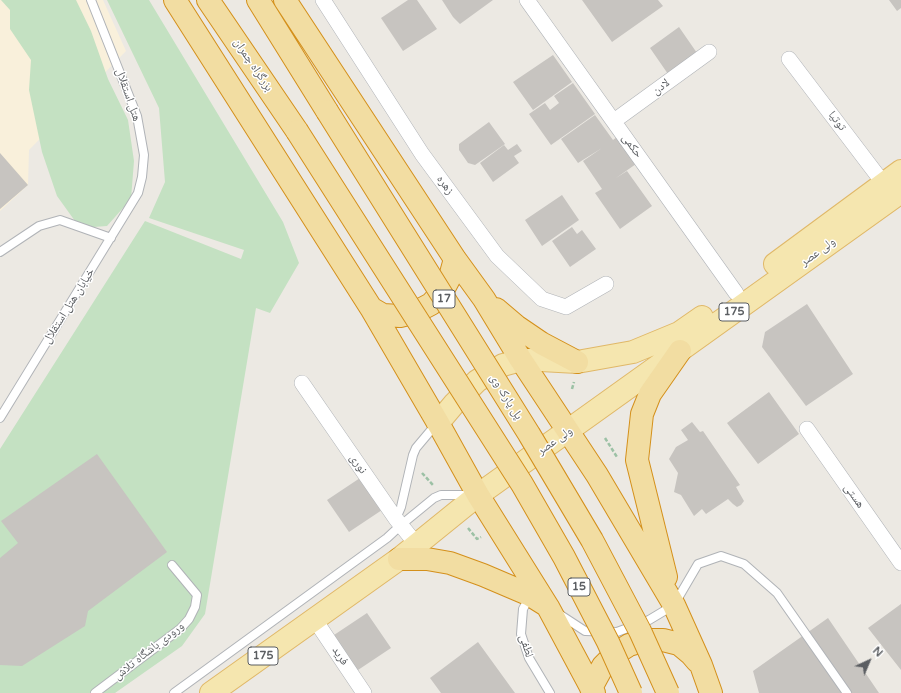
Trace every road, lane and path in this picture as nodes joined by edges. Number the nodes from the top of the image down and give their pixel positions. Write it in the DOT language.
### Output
graph roads {
  1 [pos="92,0"];
  2 [pos="175,0"];
  3 [pos="208,0"];
  4 [pos="258,0"];
  5 [pos="285,0"];
  6 [pos="323,0"];
  7 [pos="527,0"];
  8 [pos="709,52"];
  9 [pos="790,59"];
  10 [pos="614,121"];
  11 [pos="901,171"];
  12 [pos="892,188"];
  13 [pos="138,193"];
  14 [pos="111,238"];
  15 [pos="0,252"];
  16 [pos="455,259"];
  17 [pos="606,284"];
  18 [pos="736,293"];
  19 [pos="484,299"];
  20 [pos="371,308"];
  21 [pos="679,342"];
  22 [pos="521,360"];
  23 [pos="577,362"];
  24 [pos="302,383"];
  25 [pos="0,418"];
  26 [pos="438,423"];
  27 [pos="807,429"];
  28 [pos="568,431"];
  29 [pos="605,438"];
  30 [pos="620,460"];
  31 [pos="421,471"];
  32 [pos="433,485"];
  33 [pos="478,495"];
  34 [pos="398,522"];
  35 [pos="465,525"];
  36 [pos="482,536"];
  37 [pos="417,545"];
  38 [pos="399,559"];
  39 [pos="901,563"];
  40 [pos="172,565"];
  41 [pos="539,601"];
  42 [pos="674,605"];
  43 [pos="315,620"];
  44 [pos="701,665"];
  45 [pos="593,690"];
  46 [pos="96,693"];
  47 [pos="174,693"];
  48 [pos="211,693"];
  49 [pos="364,693"];
  50 [pos="550,693"];
  51 [pos="631,693"];
  52 [pos="668,693"];
  53 [pos="711,693"];
  54 [pos="847,693"];
  1 -- 13 [label="lane, هتل استقلال"];
  2 -- 20 [label="highway"];
  3 -- 51 [label="highway, بزرگراه چمران / 15, bridge"];
  4 -- 52 [label="highway, پل پارک وی / 17, bridge"];
  5 -- 16 [label="highway"];
  6 -- 17 [label="street, زهره"];
  7 -- 10 [label="street, حکمی"];
  8 -- 10 [label="street, لادن"];
  9 -- 12 [label="street, توتیا"];
  10 -- 18 [label="street, حکمی"];
  11 -- 12 [label="main road, ولی عصر / 175"];
  12 -- 18 [label="main road, ولی عصر / 175"];
  12 -- 21 [label="main road, ولی عصر / 175"];
  13 -- 14 [label="lane, خیابان هتل استقلال"];
  14 -- 15 [label="lane"];
  14 -- 25 [label="lane, خیابان هتل استقلال"];
  16 -- 19 [label="highway"];
  16 -- 20 [label="highway"];
  18 -- 21 [label="main road, ولی عصر / 175"];
  19 -- 22 [label="highway"];
  19 -- 23 [label="highway"];
  20 -- 26 [label="highway"];
  21 -- 23 [label="main road, ولی عصر"];
  21 -- 28 [label="main road, ولی عصر / 175"];
  21 -- 42 [label="highway"];
  22 -- 23 [label="main road, ولی عصر"];
  22 -- 26 [label="main road, ولی عصر"];
  22 -- 28 [label="highway"];
  24 -- 34 [label="street, نوری"];
  26 -- 33 [label="highway"];
  26 -- 34 [label="lane"];
  27 -- 39 [label="street, هستی"];
  28 -- 33 [label="main road, ولی عصر / 175"];
  28 -- 42 [label="highway"];
  29 -- 30 [label="path"];
  31 -- 32 [label="path"];
  33 -- 34 [label="lane"];
  33 -- 37 [label="main road, ولی عصر / 175"];
  33 -- 41 [label="highway"];
  34 -- 37 [label="street, نوری"];
  34 -- 47 [label="lane"];
  35 -- 36 [label="path"];
  37 -- 38 [label="main road, ولی عصر / 175"];
  38 -- 41 [label="highway"];
  38 -- 43 [label="main road, ولی عصر / 175"];
  40 -- 46 [label="lane, ورودی باشگاه تلاش"];
  41 -- 42 [label="lane"];
  41 -- 45 [label="highway"];
  41 -- 50 [label="lane, لطفی"];
  42 -- 44 [label="highway"];
  42 -- 54 [label="lane"];
  43 -- 48 [label="main road, ولی عصر / 175"];
  43 -- 49 [label="street, فرید"];
  44 -- 45 [label="highway"];
  44 -- 53 [label="highway"];
}
